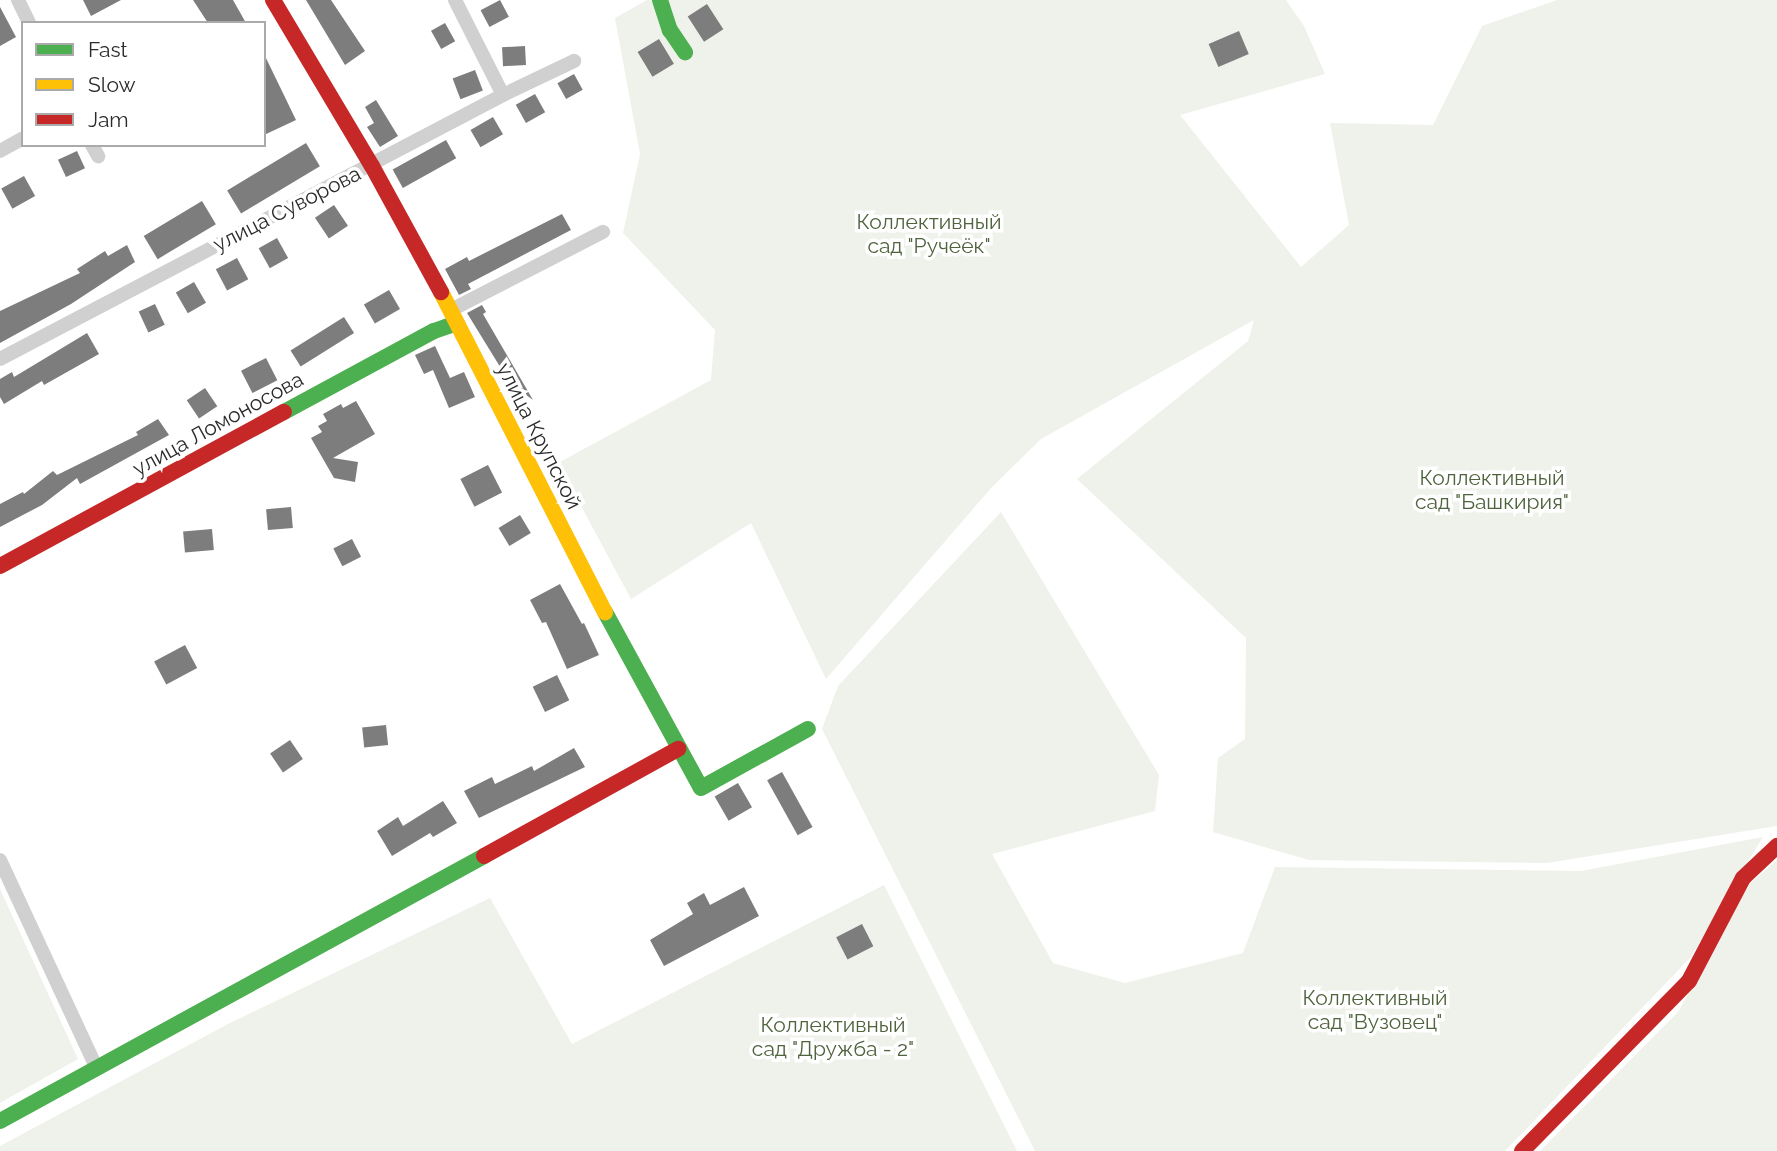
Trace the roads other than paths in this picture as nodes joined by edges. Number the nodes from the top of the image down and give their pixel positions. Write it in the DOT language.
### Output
graph roads {
  1 [pos="18,0"];
  2 [pos="273,0"];
  3 [pos="455,0"];
  4 [pos="660,0"];
  5 [pos="28,21"];
  6 [pos="685,52"];
  7 [pos="574,61"];
  8 [pos="503,95"];
  9 [pos="21,139"];
  10 [pos="0,151"];
  11 [pos="372,166"];
  12 [pos="603,232"];
  13 [pos="454,316"];
  14 [pos="0,359"];
  15 [pos="0,566"];
  16 [pos="808,729"];
  17 [pos="678,749"];
  18 [pos="1777,846"];
  19 [pos="0,860"];
  20 [pos="96,1067"];
  21 [pos="0,1121"];
  22 [pos="1522,1151"];
  1 -- 5 [label="street"];
  2 -- 11 [label="street, улица Крупской"];
  3 -- 8 [label="street"];
  4 -- 6 [label="street"];
  7 -- 8 [label="street, улица Суворова"];
  8 -- 11 [label="street, улица Суворова"];
  9 -- 10 [label="street"];
  11 -- 13 [label="street, улица Крупской"];
  11 -- 14 [label="street, улица Суворова"];
  12 -- 13 [label="street, улица Ломоносова"];
  13 -- 15 [label="street, улица Ломоносова"];
  13 -- 17 [label="street, улица Крупской"];
  16 -- 17 [label="street, улица Крупской"];
  17 -- 20 [label="street"];
  18 -- 22 [label="street"];
  19 -- 20 [label="street"];
  20 -- 21 [label="street"];
}
